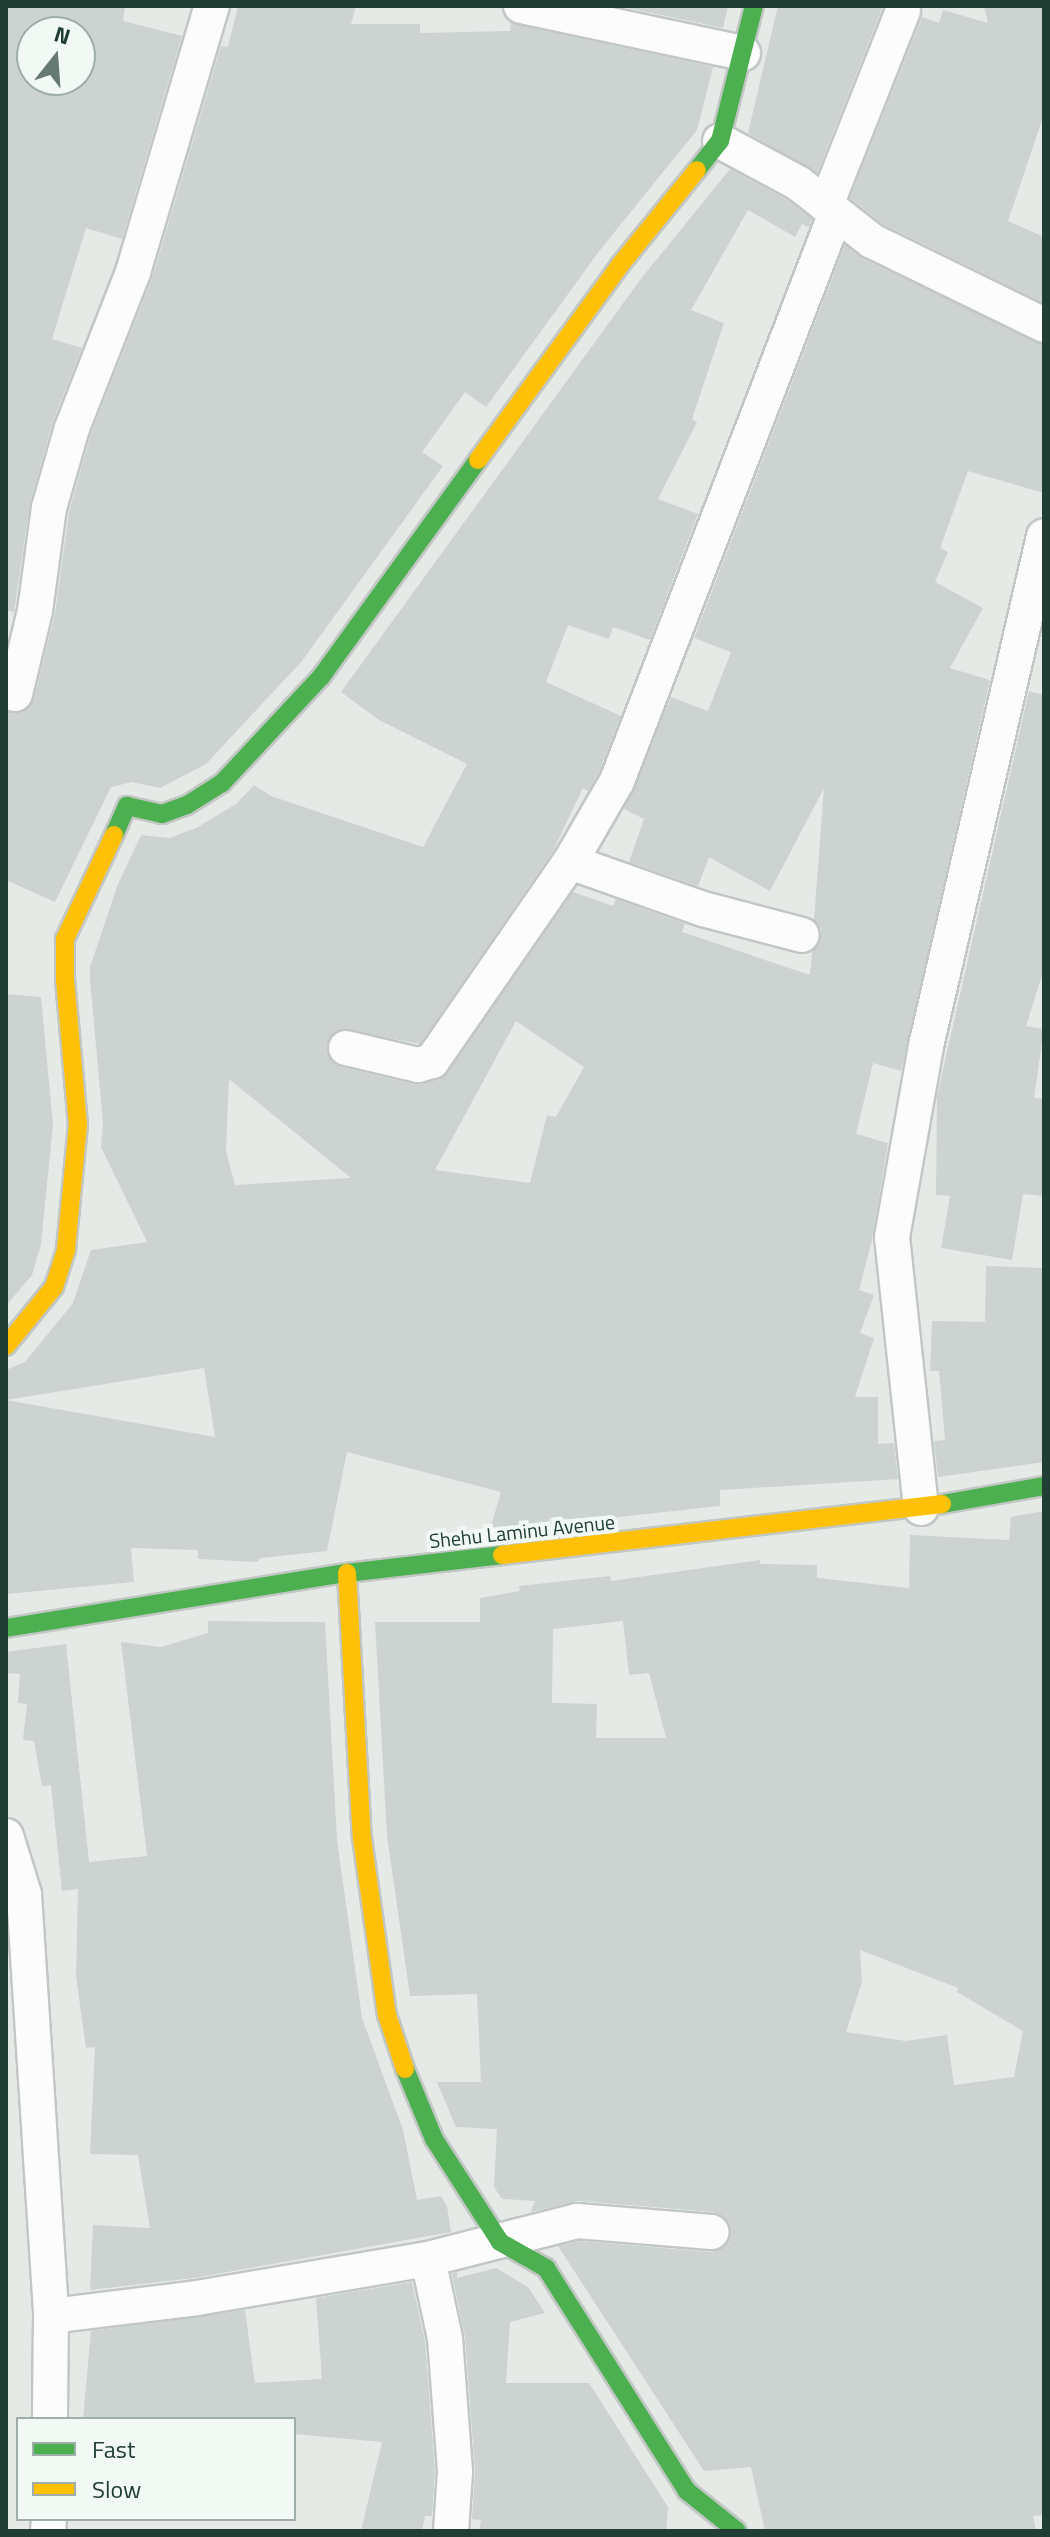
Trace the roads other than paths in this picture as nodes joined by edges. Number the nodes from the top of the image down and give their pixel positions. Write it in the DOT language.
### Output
graph roads {
  1 [pos="212,6"];
  2 [pos="521,6"];
  3 [pos="754,6"];
  4 [pos="903,11"];
  5 [pos="743,53"];
  6 [pos="720,141"];
  7 [pos="831,209"];
  8 [pos="1044,325"];
  9 [pos="1044,536"];
  10 [pos="15,694"];
  11 [pos="570,862"];
  12 [pos="802,935"];
  13 [pos="346,1048"];
  14 [pos="6,1346"];
  15 [pos="1044,1486"];
  16 [pos="921,1508"];
  17 [pos="347,1573"];
  18 [pos="6,1628"];
  19 [pos="6,1836"];
  20 [pos="712,2232"];
  21 [pos="500,2242"];
  22 [pos="428,2259"];
  23 [pos="51,2316"];
  24 [pos="50,2417"];
  25 [pos="451,2531"];
  26 [pos="737,2531"];
  1 -- 10 [label="street"];
  2 -- 5 [label="street"];
  3 -- 5 [label="street"];
  4 -- 7 [label="street"];
  5 -- 6 [label="street"];
  6 -- 7 [label="street"];
  6 -- 14 [label="street"];
  7 -- 8 [label="street"];
  7 -- 11 [label="street"];
  9 -- 16 [label="street"];
  11 -- 12 [label="street"];
  11 -- 13 [label="street"];
  15 -- 16 [label="street, Shehu Laminu Avenue"];
  16 -- 17 [label="street, Shehu Laminu Avenue"];
  17 -- 18 [label="street, Shehu Laminu Avenue"];
  17 -- 21 [label="street"];
  19 -- 23 [label="street"];
  20 -- 21 [label="street"];
  21 -- 22 [label="street"];
  21 -- 26 [label="street"];
  22 -- 23 [label="street"];
  22 -- 25 [label="street"];
  23 -- 24 [label="street"];
}
